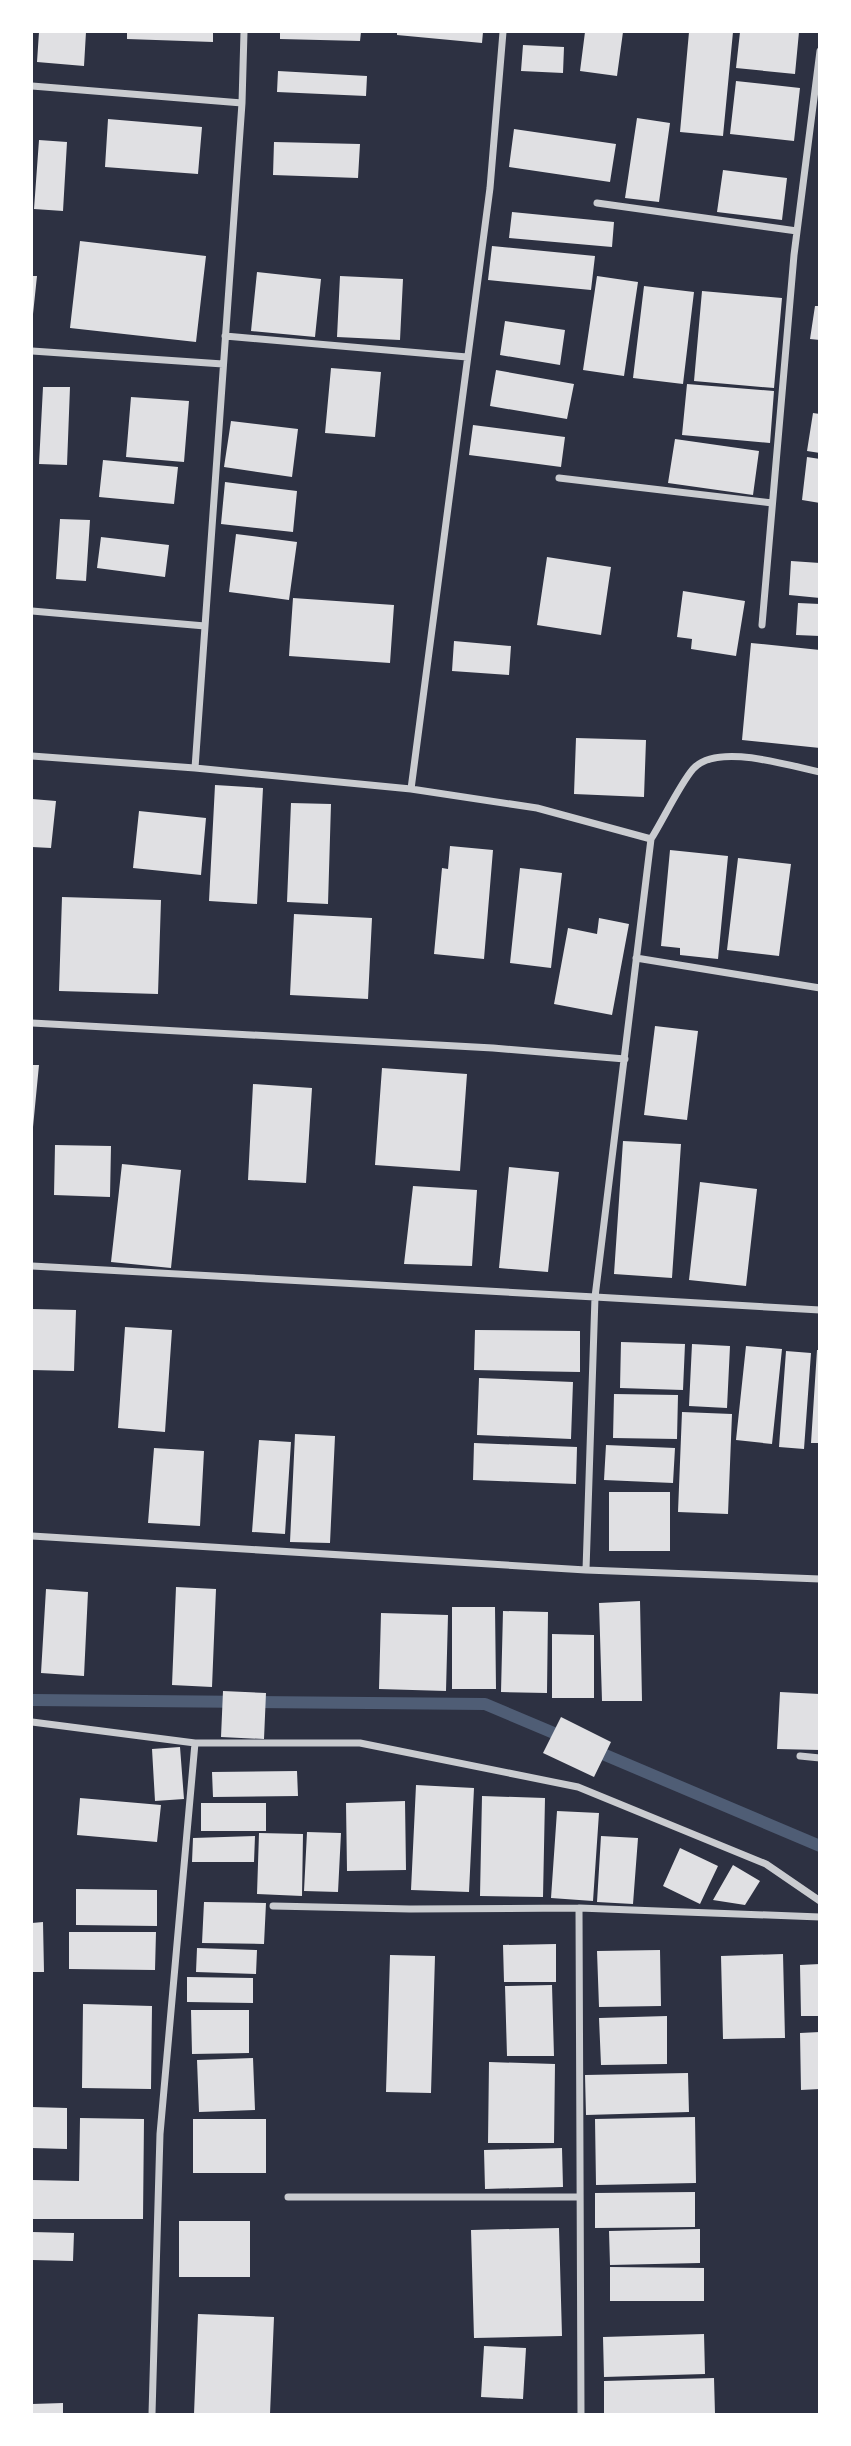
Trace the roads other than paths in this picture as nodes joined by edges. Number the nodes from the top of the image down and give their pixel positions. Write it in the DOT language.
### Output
graph roads {
  1 [pos="244,32"];
  2 [pos="503,32"];
  3 [pos="820,51"];
  4 [pos="32,86"];
  5 [pos="242,103"];
  6 [pos="597,203"];
  7 [pos="797,231"];
  8 [pos="225,336"];
  9 [pos="32,351"];
  10 [pos="467,357"];
  11 [pos="223,363"];
  12 [pos="559,478"];
  13 [pos="772,503"];
  14 [pos="32,611"];
  15 [pos="762,625"];
  16 [pos="205,626"];
  17 [pos="32,756"];
  18 [pos="195,768"];
  19 [pos="820,772"];
  20 [pos="411,789"];
  21 [pos="652,839"];
  22 [pos="636,958"];
  23 [pos="820,988"];
  24 [pos="32,1023"];
  25 [pos="625,1059"];
  26 [pos="32,1266"];
  27 [pos="595,1297"];
  28 [pos="820,1310"];
  29 [pos="32,1536"];
  30 [pos="586,1570"];
  31 [pos="820,1579"];
  32 [pos="32,1722"];
  33 [pos="195,1743"];
  34 [pos="800,1756"];
  35 [pos="820,1758"];
  36 [pos="820,1901"];
  37 [pos="273,1906"];
  38 [pos="579,1908"];
  39 [pos="820,1917"];
  40 [pos="288,2197"];
  41 [pos="580,2197"];
  42 [pos="152,2414"];
  43 [pos="581,2414"];
  1 -- 5 [label="street"];
  2 -- 10 [label="street"];
  3 -- 7 [label="street"];
  4 -- 5 [label="street"];
  5 -- 8 [label="street"];
  6 -- 7 [label="street"];
  7 -- 13 [label="street"];
  8 -- 10 [label="street"];
  8 -- 11 [label="street"];
  9 -- 11 [label="street"];
  10 -- 20 [label="street"];
  11 -- 16 [label="street"];
  12 -- 13 [label="street"];
  13 -- 15 [label="street"];
  14 -- 16 [label="street"];
  16 -- 18 [label="street"];
  17 -- 18 [label="street"];
  18 -- 20 [label="street"];
  19 -- 21 [label="street"];
  20 -- 21 [label="street"];
  21 -- 22 [label="street"];
  22 -- 23 [label="street"];
  22 -- 25 [label="street"];
  24 -- 25 [label="street"];
  25 -- 27 [label="street"];
  26 -- 27 [label="street"];
  27 -- 28 [label="street"];
  27 -- 30 [label="street"];
  29 -- 30 [label="street"];
  30 -- 31 [label="street"];
  32 -- 33 [label="street"];
  33 -- 36 [label="street"];
  33 -- 42 [label="street"];
  34 -- 35 [label="street"];
  37 -- 38 [label="street"];
  38 -- 39 [label="street"];
  38 -- 41 [label="street"];
  40 -- 41 [label="street"];
  41 -- 43 [label="street"];
}
